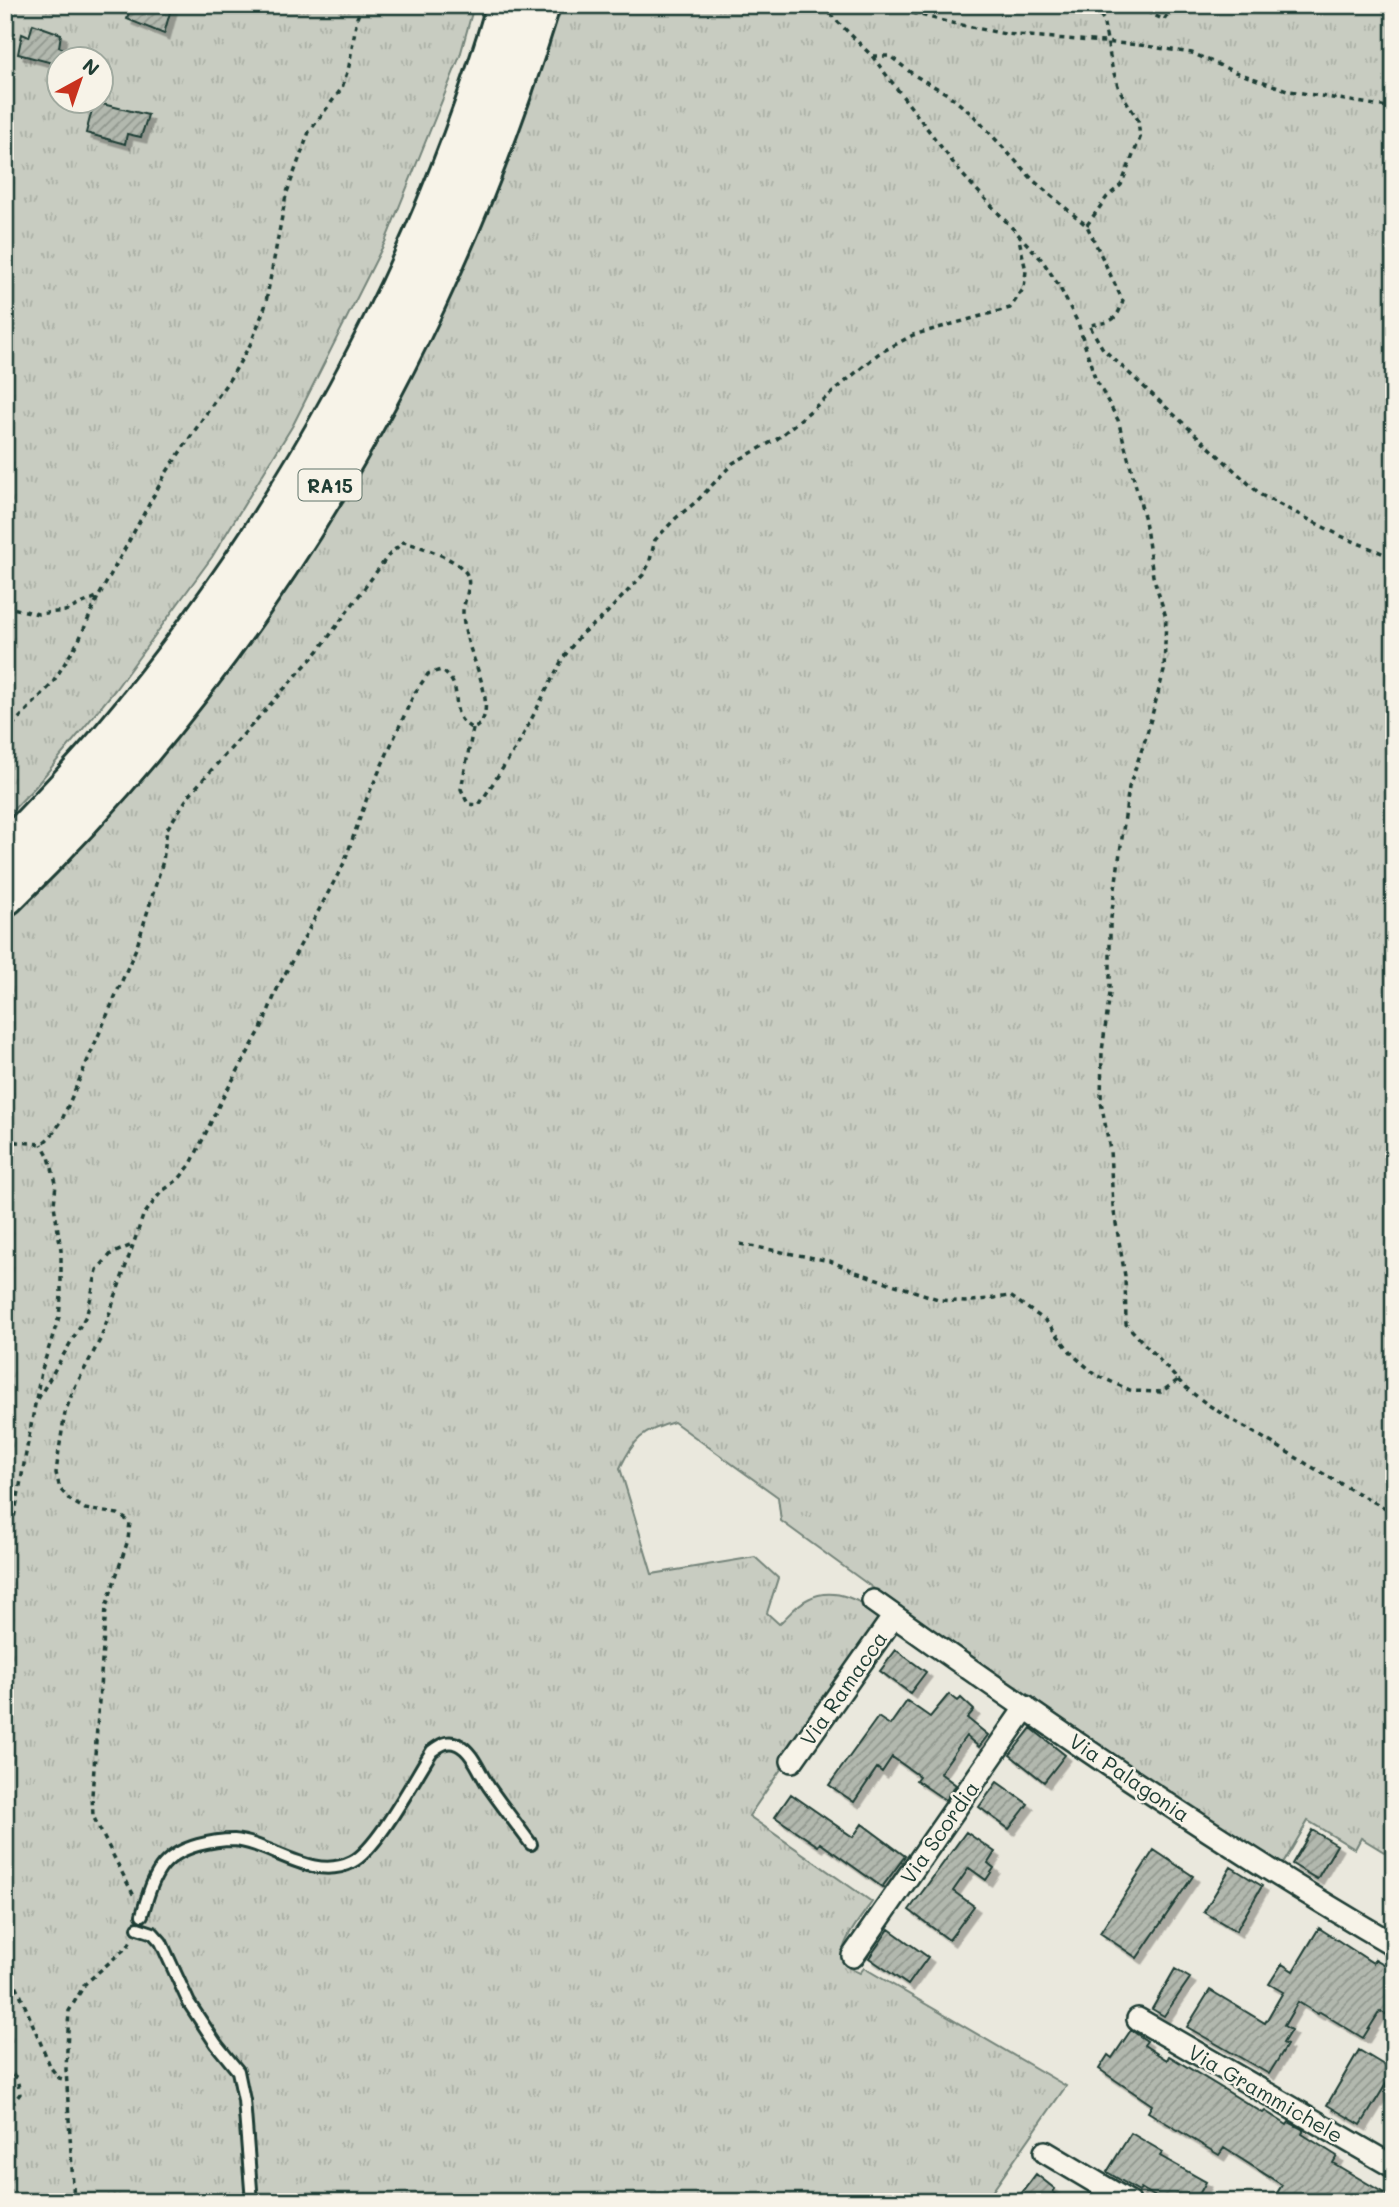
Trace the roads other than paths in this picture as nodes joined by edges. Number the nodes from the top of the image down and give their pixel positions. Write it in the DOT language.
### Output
graph roads {
  1 [pos="507,5"];
  2 [pos="540,5"];
  3 [pos="5,853"];
  4 [pos="5,896"];
  5 [pos="873,1601"];
  6 [pos="894,1616"];
  7 [pos="1026,1707"];
  8 [pos="792,1761"];
  9 [pos="531,1844"];
  10 [pos="142,1915"];
  11 [pos="138,1928"];
  12 [pos="1394,1945"];
  13 [pos="853,1956"];
  14 [pos="1139,2019"];
  15 [pos="1045,2152"];
  16 [pos="1394,2167"];
  17 [pos="252,2202"];
  18 [pos="1129,2202"];
  1 -- 3 [label="highway, RA15"];
  2 -- 4 [label="highway, RA15"];
  5 -- 6 [label="street, Via Palagonia"];
  6 -- 7 [label="street, Via Palagonia"];
  6 -- 8 [label="street, Via Ramacca"];
  7 -- 12 [label="street, Via Palagonia"];
  7 -- 13 [label="street, Via Scordia"];
  9 -- 10 [label="lane"];
  11 -- 17 [label="lane"];
  14 -- 16 [label="street, Via Grammichele"];
  15 -- 18 [label="street"];
}
